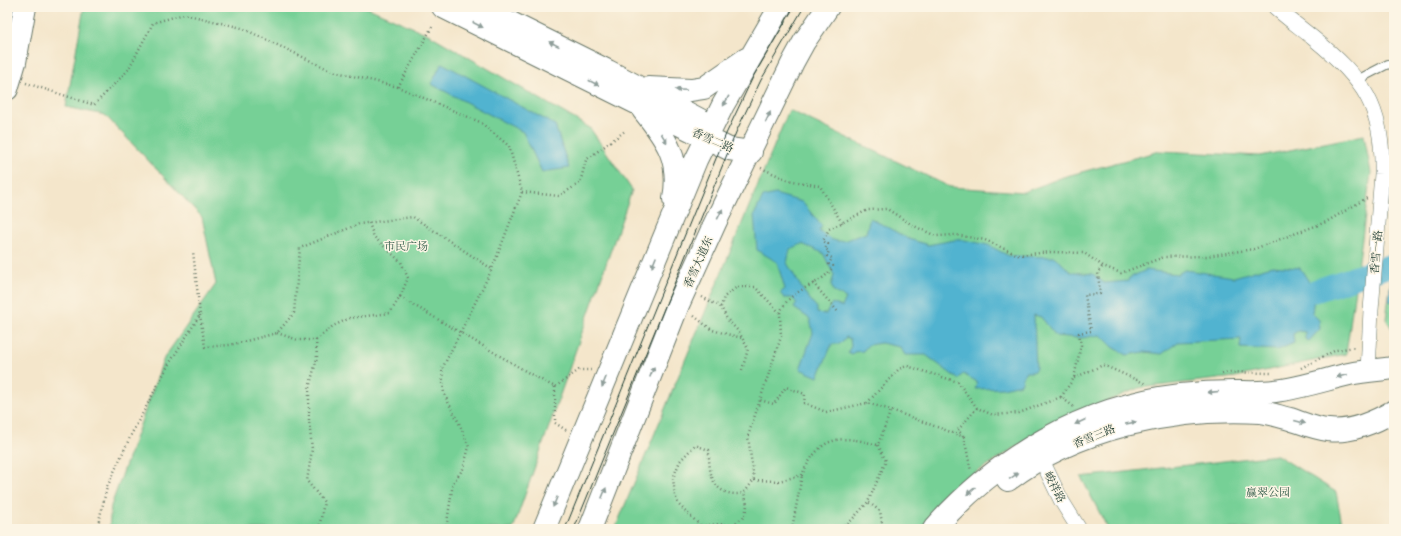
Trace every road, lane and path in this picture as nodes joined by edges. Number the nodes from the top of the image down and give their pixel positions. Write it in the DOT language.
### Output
graph roads {
  1 [pos="25,7"];
  2 [pos="443,7"];
  3 [pos="479,7"];
  4 [pos="780,7"];
  5 [pos="828,7"];
  6 [pos="1275,7"];
  7 [pos="432,27"];
  8 [pos="752,55"];
  9 [pos="1394,66"];
  10 [pos="1357,80"];
  11 [pos="8,84"];
  12 [pos="398,87"];
  13 [pos="640,97"];
  14 [pos="625,131"];
  15 [pos="709,132"];
  16 [pos="755,160"];
  17 [pos="1381,189"];
  18 [pos="522,192"];
  19 [pos="369,223"];
  20 [pos="842,223"];
  21 [pos="669,226"];
  22 [pos="194,251"];
  23 [pos="1103,266"];
  24 [pos="492,269"];
  25 [pos="813,282"];
  26 [pos="400,297"];
  27 [pos="702,297"];
  28 [pos="721,307"];
  29 [pos="780,313"];
  30 [pos="839,313"];
  31 [pos="200,316"];
  32 [pos="694,316"];
  33 [pos="460,332"];
  34 [pos="277,333"];
  35 [pos="742,339"];
  36 [pos="316,340"];
  37 [pos="1355,347"];
  38 [pos="1394,368"];
  39 [pos="594,370"];
  40 [pos="742,370"];
  41 [pos="1296,370"];
  42 [pos="1368,371"];
  43 [pos="1274,373"];
  44 [pos="1215,377"];
  45 [pos="1074,378"];
  46 [pos="555,387"];
  47 [pos="1148,394"];
  48 [pos="1061,397"];
  49 [pos="760,400"];
  50 [pos="867,403"];
  51 [pos="977,408"];
  52 [pos="892,410"];
  53 [pos="1078,410"];
  54 [pos="1394,411"];
  55 [pos="568,432"];
  56 [pos="964,437"];
  57 [pos="878,445"];
  58 [pos="1038,452"];
  59 [pos="971,472"];
  60 [pos="802,475"];
  61 [pos="754,480"];
  62 [pos="744,492"];
  63 [pos="868,502"];
  64 [pos="701,527"];
  65 [pos="97,529"];
  66 [pos="319,529"];
  67 [pos="446,529"];
  68 [pos="544,529"];
  69 [pos="590,529"];
  70 [pos="792,529"];
  71 [pos="837,529"];
  72 [pos="884,529"];
  73 [pos="934,529"];
  74 [pos="952,529"];
  75 [pos="1078,529"];
  1 -- 11 [label="street"];
  2 -- 13 [label="street, 香雪二路, one-way"];
  13 -- 3 [label="street, 香雪二路, one-way"];
  4 -- 8 [label="street"];
  16 -- 5 [label="street, 香雪大道东, one-way"];
  6 -- 10 [label="street, 香雪一路"];
  7 -- 12 [label="path"];
  8 -- 13 [label="street, one-way"];
  8 -- 15 [label="street, one-way"];
  9 -- 10 [label="lane"];
  10 -- 17 [label="street, 香雪一路"];
  11 -- 12 [label="path"];
  12 -- 18 [label="path"];
  13 -- 15 [label="street, 香雪二路"];
  13 -- 21 [label="street, one-way"];
  14 -- 18 [label="path"];
  15 -- 16 [label="street, 香雪二路"];
  15 -- 21 [label="street"];
  16 -- 20 [label="path"];
  69 -- 16 [label="street, 香雪大道东, one-way"];
  17 -- 23 [label="path"];
  17 -- 42 [label="street, 香雪一路"];
  18 -- 24 [label="path"];
  19 -- 24 [label="path"];
  19 -- 26 [label="path"];
  19 -- 34 [label="path"];
  20 -- 23 [label="path"];
  20 -- 25 [label="path"];
  21 -- 68 [label="street, one-way"];
  22 -- 31 [label="path"];
  23 -- 45 [label="path"];
  24 -- 33 [label="path"];
  25 -- 29 [label="path"];
  25 -- 30 [label="path"];
  26 -- 33 [label="path"];
  26 -- 36 [label="path"];
  27 -- 28 [label="path"];
  28 -- 29 [label="path"];
  28 -- 35 [label="path"];
  29 -- 49 [label="path"];
  31 -- 34 [label="path"];
  31 -- 65 [label="path"];
  32 -- 35 [label="path"];
  33 -- 46 [label="path"];
  33 -- 67 [label="path"];
  34 -- 36 [label="path"];
  35 -- 40 [label="path"];
  36 -- 66 [label="path"];
  37 -- 41 [label="path"];
  38 -- 42 [label="street, 香雪三路"];
  39 -- 46 [label="path"];
  42 -- 47 [label="street, 香雪三路, one-way"];
  43 -- 44 [label="path"];
  45 -- 47 [label="path"];
  45 -- 48 [label="path"];
  46 -- 55 [label="path"];
  47 -- 58 [label="street, 香雪三路, one-way"];
  48 -- 51 [label="path"];
  48 -- 53 [label="path"];
  49 -- 50 [label="path"];
  49 -- 61 [label="path"];
  50 -- 51 [label="path"];
  50 -- 52 [label="path"];
  51 -- 56 [label="path"];
  52 -- 56 [label="path"];
  52 -- 57 [label="path"];
  58 -- 54 [label="street, 香雪三路, one-way"];
  56 -- 59 [label="path"];
  57 -- 60 [label="path"];
  57 -- 63 [label="path"];
  58 -- 73 [label="street, 香雪三路, one-way"];
  74 -- 58 [label="street, 香雪三路, one-way"];
  58 -- 75 [label="street, 峻祥路"];
  60 -- 61 [label="path"];
  60 -- 70 [label="path"];
  61 -- 62 [label="path"];
  62 -- 64 [label="path"];
  62 -- 64 [label="path"];
  63 -- 71 [label="path"];
  63 -- 72 [label="path"];
}
